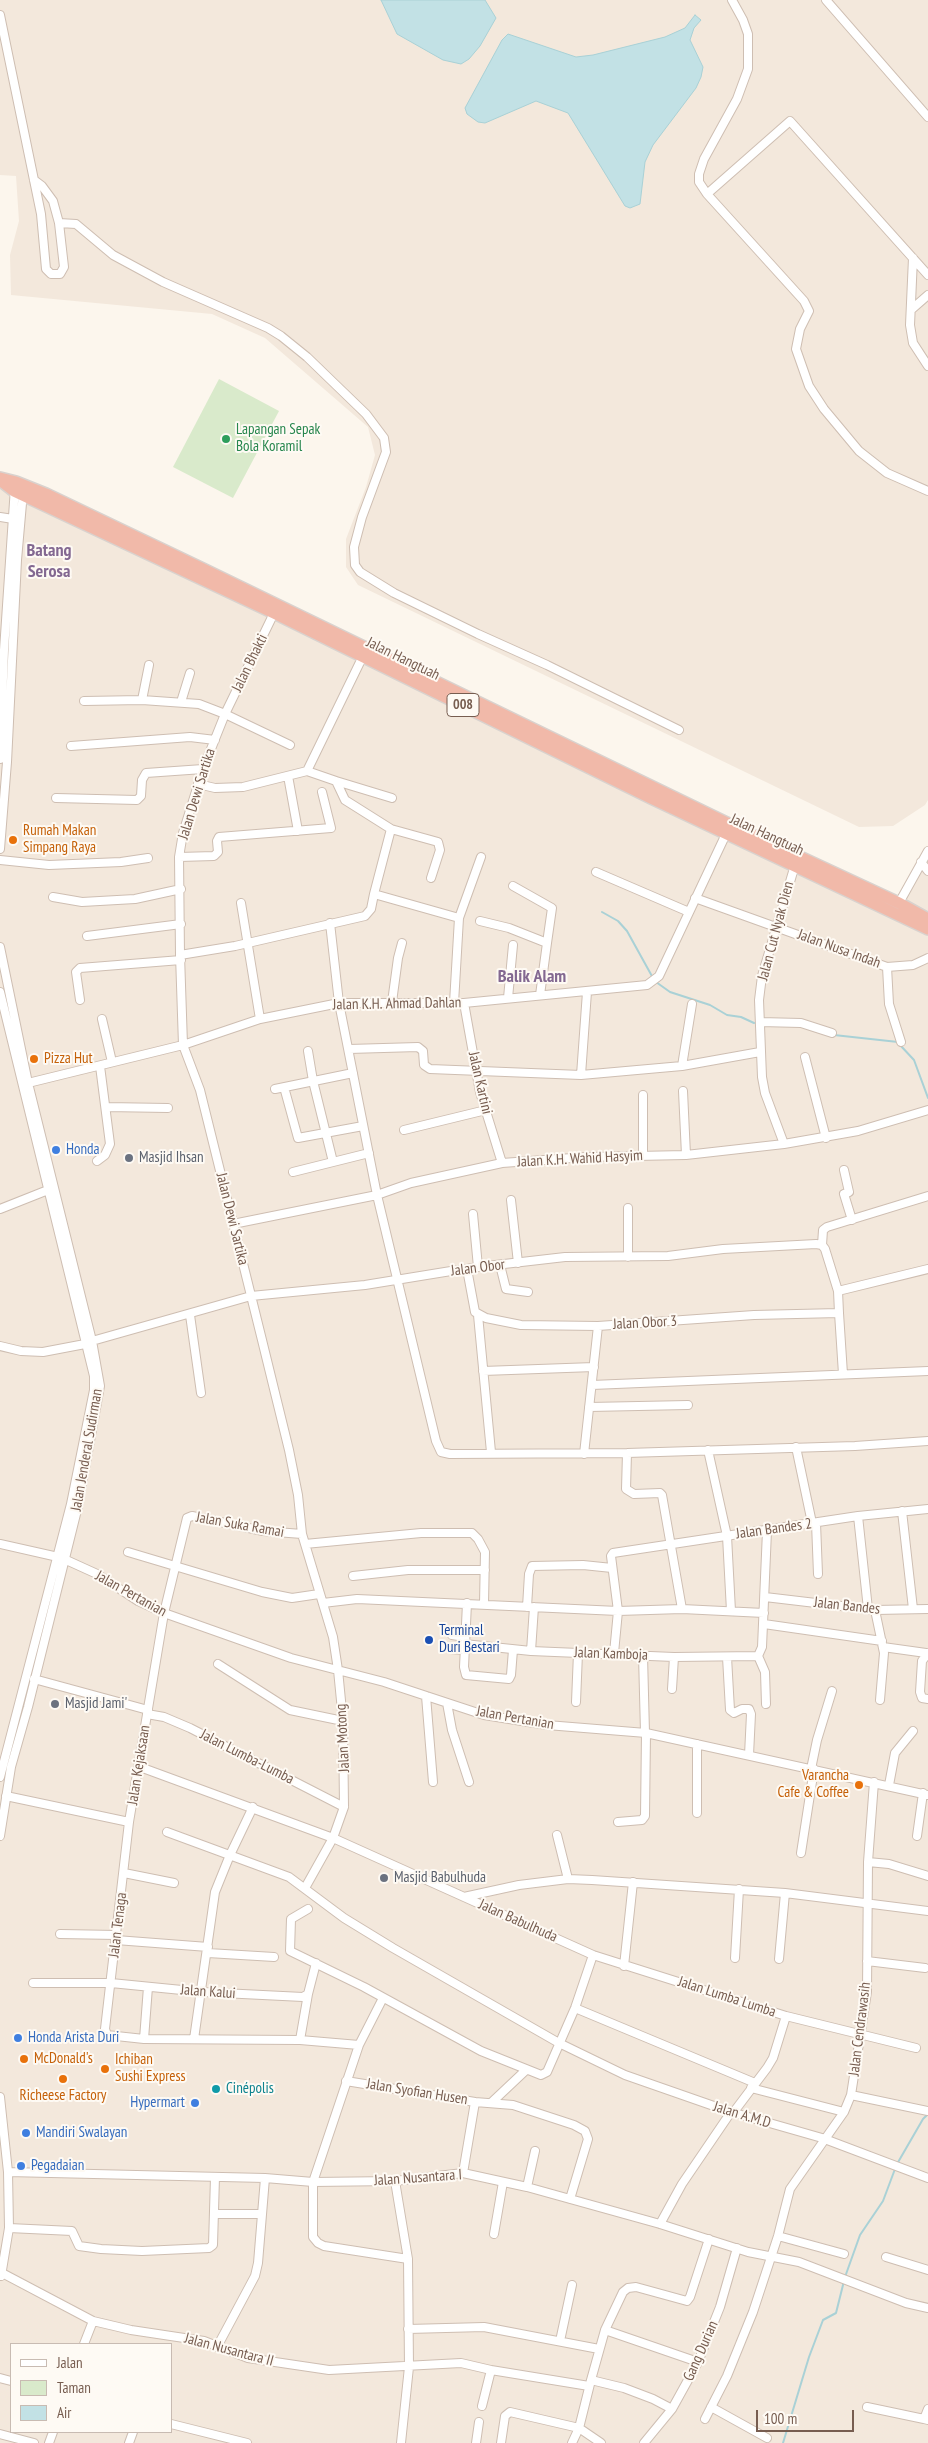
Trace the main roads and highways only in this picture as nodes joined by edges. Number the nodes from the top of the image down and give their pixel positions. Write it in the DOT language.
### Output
graph roads {
  1 [pos="0,479"];
  2 [pos="202,574"];
  3 [pos="674,803"];
  4 [pos="928,919"];
  5 [pos="928,929"];
  1 -- 2 [label="highway, Jalan Hangtuah / 008"];
  2 -- 3 [label="highway, Jalan Hangtuah / 008"];
  2 -- 3 [label="highway, Jalan Hangtuah / 008"];
  3 -- 4 [label="highway, Jalan Hangtuah / 008"];
  3 -- 5 [label="highway, Jalan Hangtuah / 008"];
}
